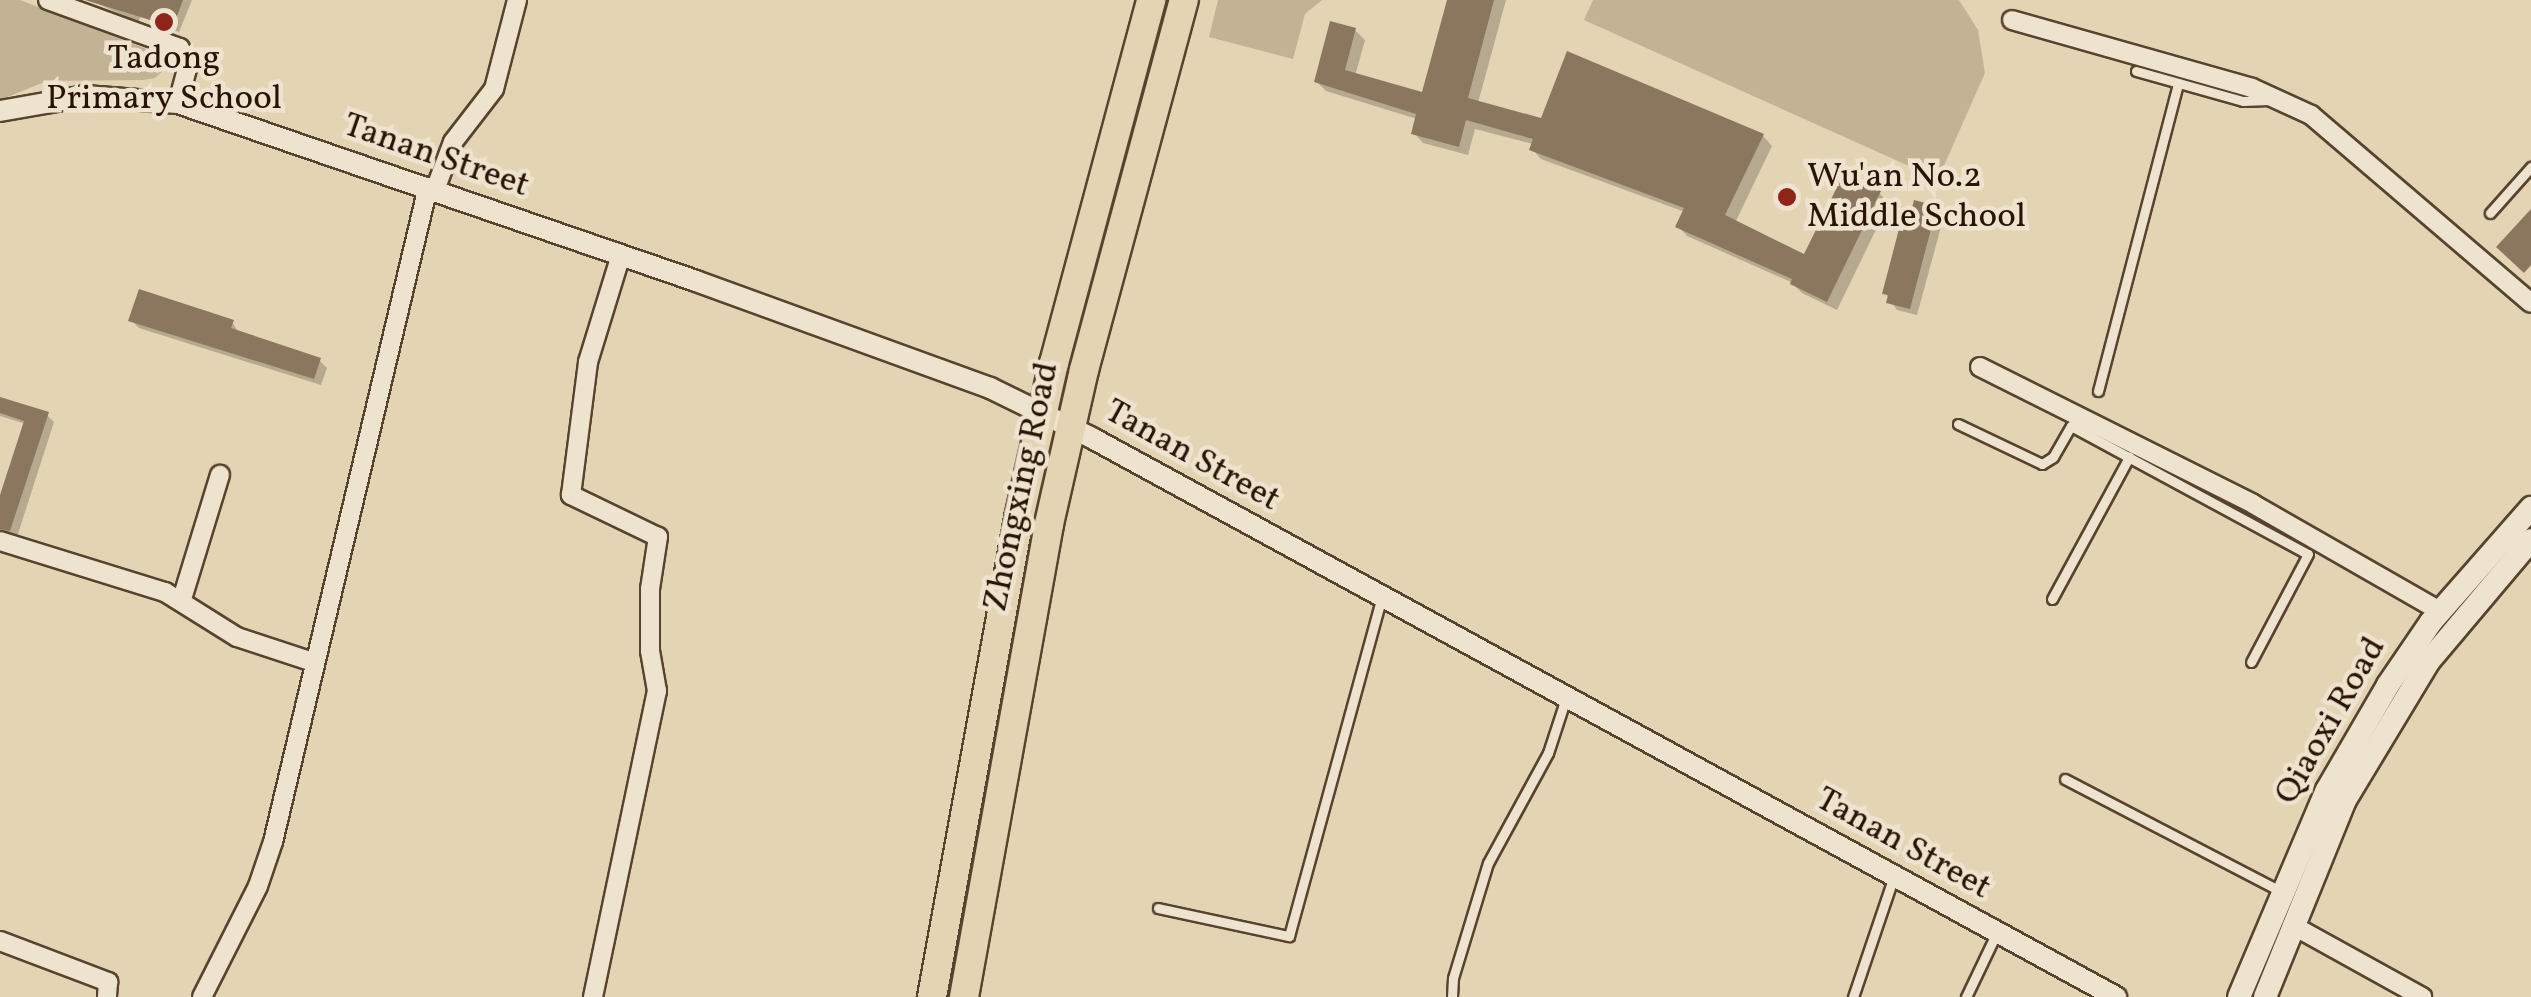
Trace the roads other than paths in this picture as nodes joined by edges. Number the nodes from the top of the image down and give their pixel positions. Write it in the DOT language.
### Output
graph roads {
  1 [pos="48,0"];
  2 [pos="516,0"];
  3 [pos="1151,0"];
  4 [pos="1184,0"];
  5 [pos="2012,20"];
  6 [pos="2136,71"];
  7 [pos="2178,83"];
  8 [pos="2282,100"];
  9 [pos="178,103"];
  10 [pos="0,111"];
  11 [pos="2531,167"];
  12 [pos="432,189"];
  13 [pos="2490,213"];
  14 [pos="621,255"];
  15 [pos="2531,303"];
  16 [pos="1980,367"];
  17 [pos="2098,391"];
  18 [pos="1042,414"];
  19 [pos="1958,424"];
  20 [pos="1071,428"];
  21 [pos="2128,457"];
  22 [pos="220,476"];
  23 [pos="2531,508"];
  24 [pos="2531,540"];
  25 [pos="0,541"];
  26 [pos="1382,598"];
  27 [pos="2052,598"];
  28 [pos="182,600"];
  29 [pos="2440,612"];
  30 [pos="313,662"];
  31 [pos="2250,662"];
  32 [pos="1566,698"];
  33 [pos="2065,779"];
  34 [pos="1894,876"];
  35 [pos="2281,892"];
  36 [pos="1158,908"];
  37 [pos="2292,925"];
  38 [pos="1997,932"];
  39 [pos="0,941"];
  40 [pos="106,997"];
  41 [pos="202,997"];
  42 [pos="593,997"];
  43 [pos="932,997"];
  44 [pos="964,997"];
  45 [pos="1452,997"];
  46 [pos="1853,997"];
  47 [pos="1966,997"];
  48 [pos="2116,997"];
  49 [pos="2238,997"];
  50 [pos="2265,997"];
  51 [pos="2422,997"];
  1 -- 9 [label="street"];
  2 -- 12 [label="street"];
  3 -- 18 [label="main road, Zhongxing Road"];
  4 -- 20 [label="main road, Zhongxing Road"];
  5 -- 8 [label="street"];
  6 -- 7 [label="lane"];
  7 -- 8 [label="lane"];
  7 -- 17 [label="lane"];
  8 -- 15 [label="street"];
  9 -- 10 [label="street, Tanan Street"];
  9 -- 12 [label="street, Tanan Street"];
  11 -- 13 [label="lane"];
  12 -- 14 [label="street, Tanan Street"];
  12 -- 30 [label="street"];
  14 -- 18 [label="street, Tanan Street"];
  14 -- 42 [label="street"];
  16 -- 29 [label="street"];
  18 -- 20 [label="street, Tanan Street"];
  18 -- 43 [label="main road, Zhongxing Road"];
  19 -- 21 [label="lane"];
  20 -- 26 [label="street, Tanan Street"];
  20 -- 44 [label="main road, Zhongxing Road"];
  21 -- 27 [label="lane"];
  21 -- 31 [label="lane"];
  22 -- 28 [label="street"];
  23 -- 29 [label="main road, Qiaoxi Road"];
  24 -- 37 [label="main road, Qiaoxi Road"];
  25 -- 28 [label="street"];
  26 -- 32 [label="street, Tanan Street"];
  26 -- 36 [label="lane"];
  28 -- 30 [label="street"];
  29 -- 35 [label="main road, Qiaoxi Road"];
  30 -- 41 [label="street"];
  32 -- 34 [label="street, Tanan Street"];
  32 -- 45 [label="lane"];
  33 -- 35 [label="lane"];
  34 -- 38 [label="street, Tanan Street"];
  34 -- 46 [label="lane"];
  35 -- 49 [label="main road, Qiaoxi Road"];
  37 -- 50 [label="main road, Qiaoxi Road"];
  37 -- 51 [label="street"];
  38 -- 47 [label="lane"];
  38 -- 48 [label="street, Tanan Street"];
  39 -- 40 [label="street"];
}
